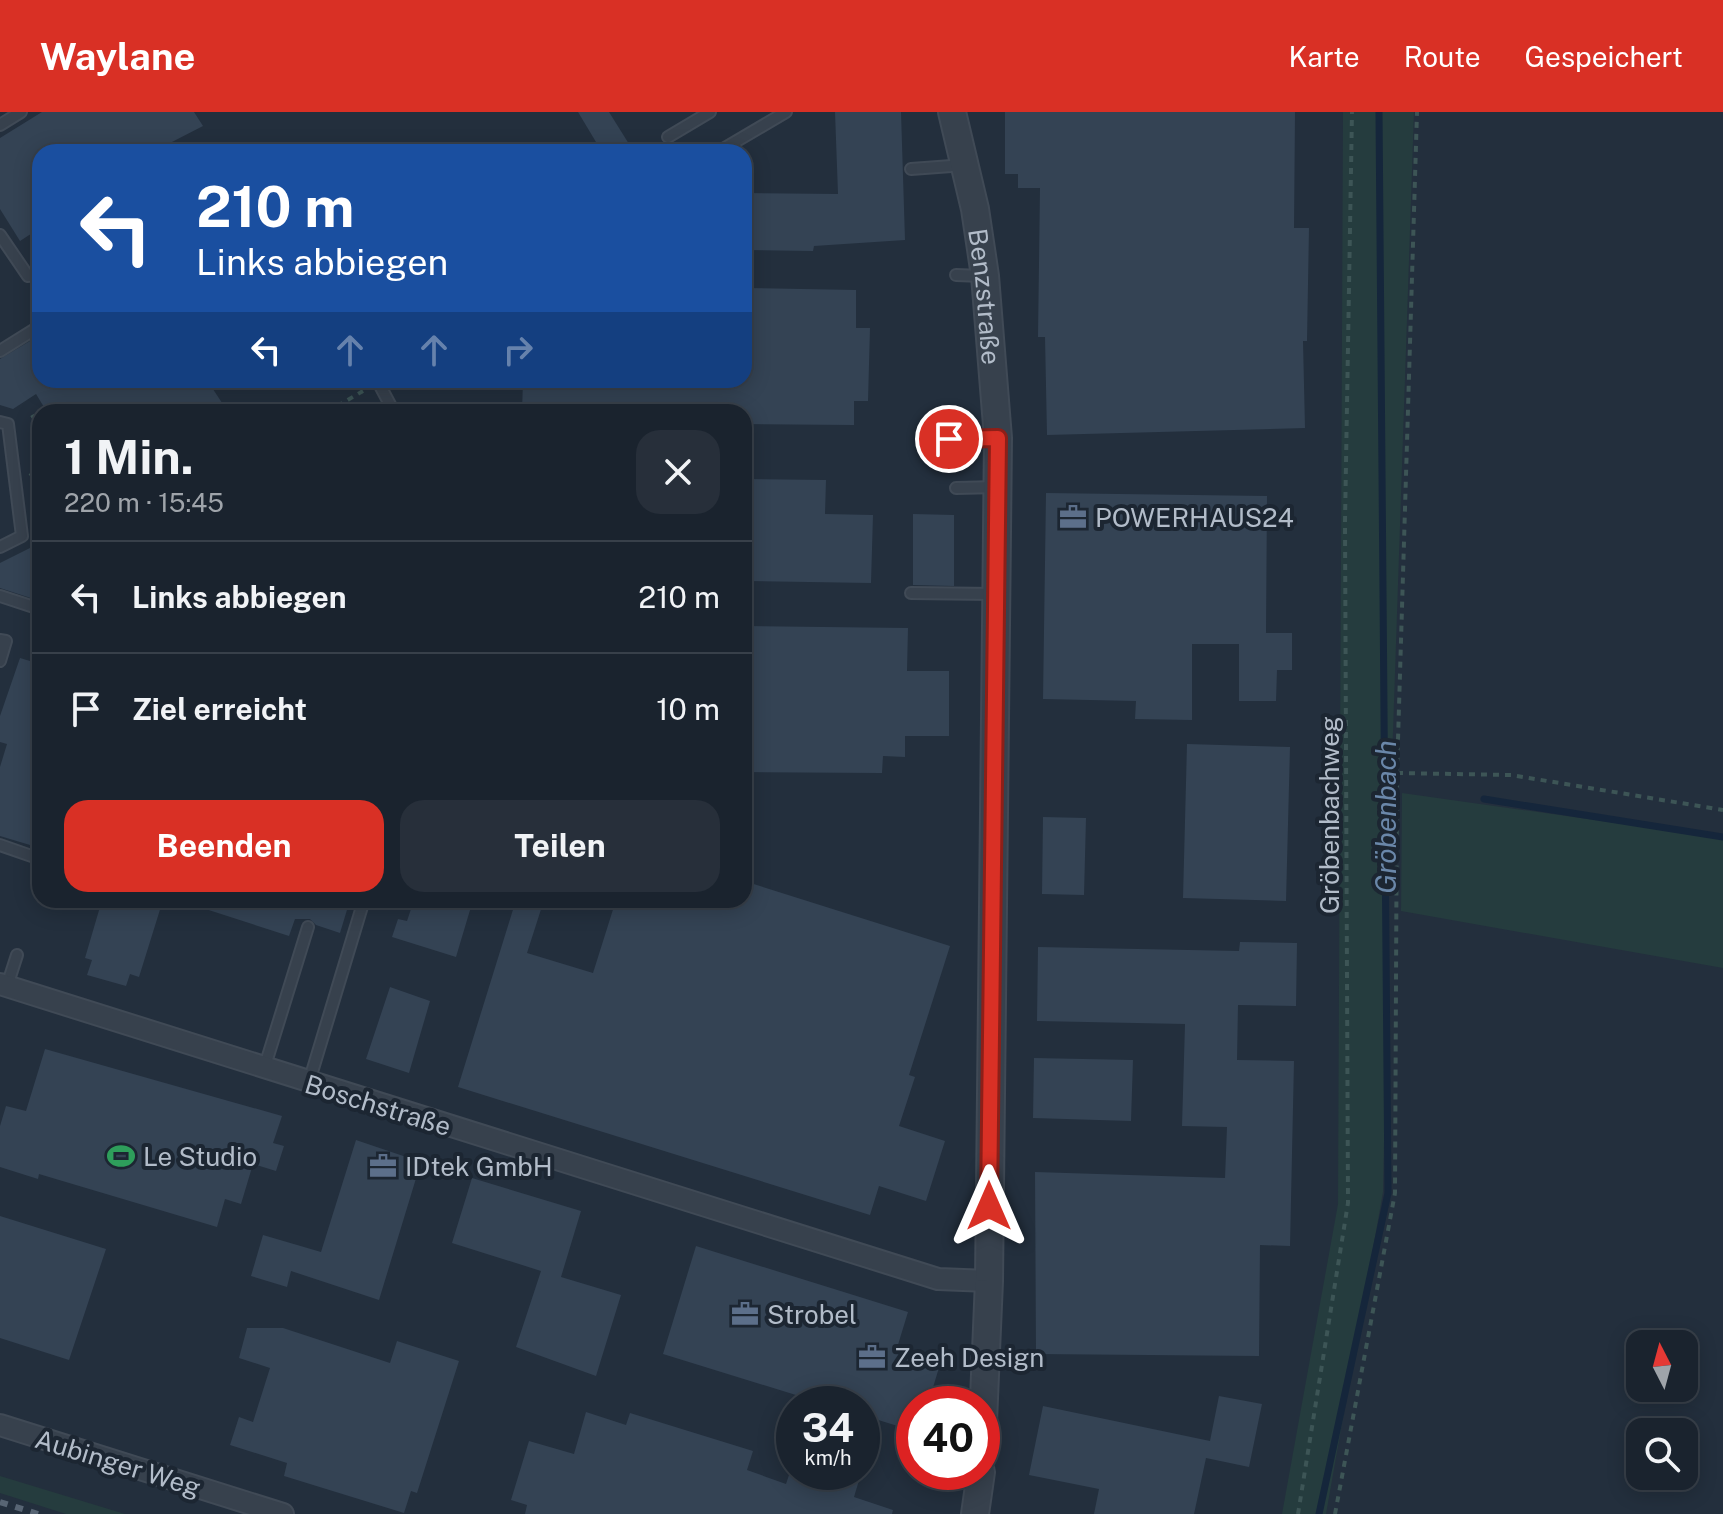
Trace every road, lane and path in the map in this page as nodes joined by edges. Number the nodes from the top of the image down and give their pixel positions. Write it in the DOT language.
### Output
graph roads {
  1 [pos="21,112"];
  2 [pos="710,112"];
  3 [pos="786,112"];
  4 [pos="952,112"];
  5 [pos="1352,112"];
  6 [pos="1417,112"];
  7 [pos="0,125"];
  8 [pos="668,137"];
  9 [pos="732,144"];
  10 [pos="966,165"];
  11 [pos="911,169"];
  12 [pos="0,235"];
  13 [pos="956,275"];
  14 [pos="28,276"];
  15 [pos="985,276"];
  16 [pos="32,331"];
  17 [pos="0,351"];
  18 [pos="366,388"];
  19 [pos="340,404"];
  20 [pos="0,422"];
  21 [pos="998,438"];
  22 [pos="949,439"];
  23 [pos="998,487"];
  24 [pos="956,488"];
  25 [pos="0,547"];
  26 [pos="911,593"];
  27 [pos="996,594"];
  28 [pos="0,596"];
  29 [pos="32,606"];
  30 [pos="0,640"];
  31 [pos="0,661"];
  32 [pos="1397,773"];
  33 [pos="1723,810"];
  34 [pos="0,845"];
  35 [pos="32,856"];
  36 [pos="362,908"];
  37 [pos="308,927"];
  38 [pos="17,955"];
  39 [pos="4,985"];
  40 [pos="264,1069"];
  41 [pos="308,1084"];
  42 [pos="989,1281"];
  43 [pos="985,1386"];
  44 [pos="0,1425"];
  45 [pos="978,1490"];
  46 [pos="283,1514"];
  47 [pos="975,1514"];
  48 [pos="1298,1514"];
  49 [pos="1335,1514"];
  1 -- 7 [label="lane"];
  2 -- 8 [label="lane"];
  3 -- 9 [label="lane"];
  4 -- 10 [label="street, Benzstraße"];
  5 -- 48 [label="path, Gröbenbachweg"];
  6 -- 32 [label="path"];
  10 -- 11 [label="lane"];
  10 -- 15 [label="street, Benzstraße"];
  12 -- 14 [label="lane"];
  13 -- 15 [label="lane"];
  15 -- 21 [label="street, Benzstraße"];
  16 -- 17 [label="lane"];
  18 -- 19 [label="path"];
  20 -- 25 [label="lane"];
  21 -- 22 [label="lane"];
  21 -- 23 [label="street, Benzstraße"];
  23 -- 24 [label="lane"];
  23 -- 27 [label="street, Benzstraße"];
  26 -- 27 [label="lane"];
  27 -- 42 [label="street, Benzstraße"];
  28 -- 29 [label="lane"];
  30 -- 31 [label="lane"];
  32 -- 33 [label="path"];
  32 -- 49 [label="path"];
  34 -- 35 [label="lane"];
  36 -- 41 [label="lane"];
  37 -- 40 [label="lane"];
  38 -- 39 [label="lane"];
  39 -- 40 [label="street, Boschstraße"];
  40 -- 41 [label="street, Boschstraße"];
  41 -- 42 [label="street, Boschstraße"];
  42 -- 43 [label="street, Benzstraße"];
  44 -- 46 [label="street, Aubinger Weg"];
  45 -- 47 [label="street"];
}
